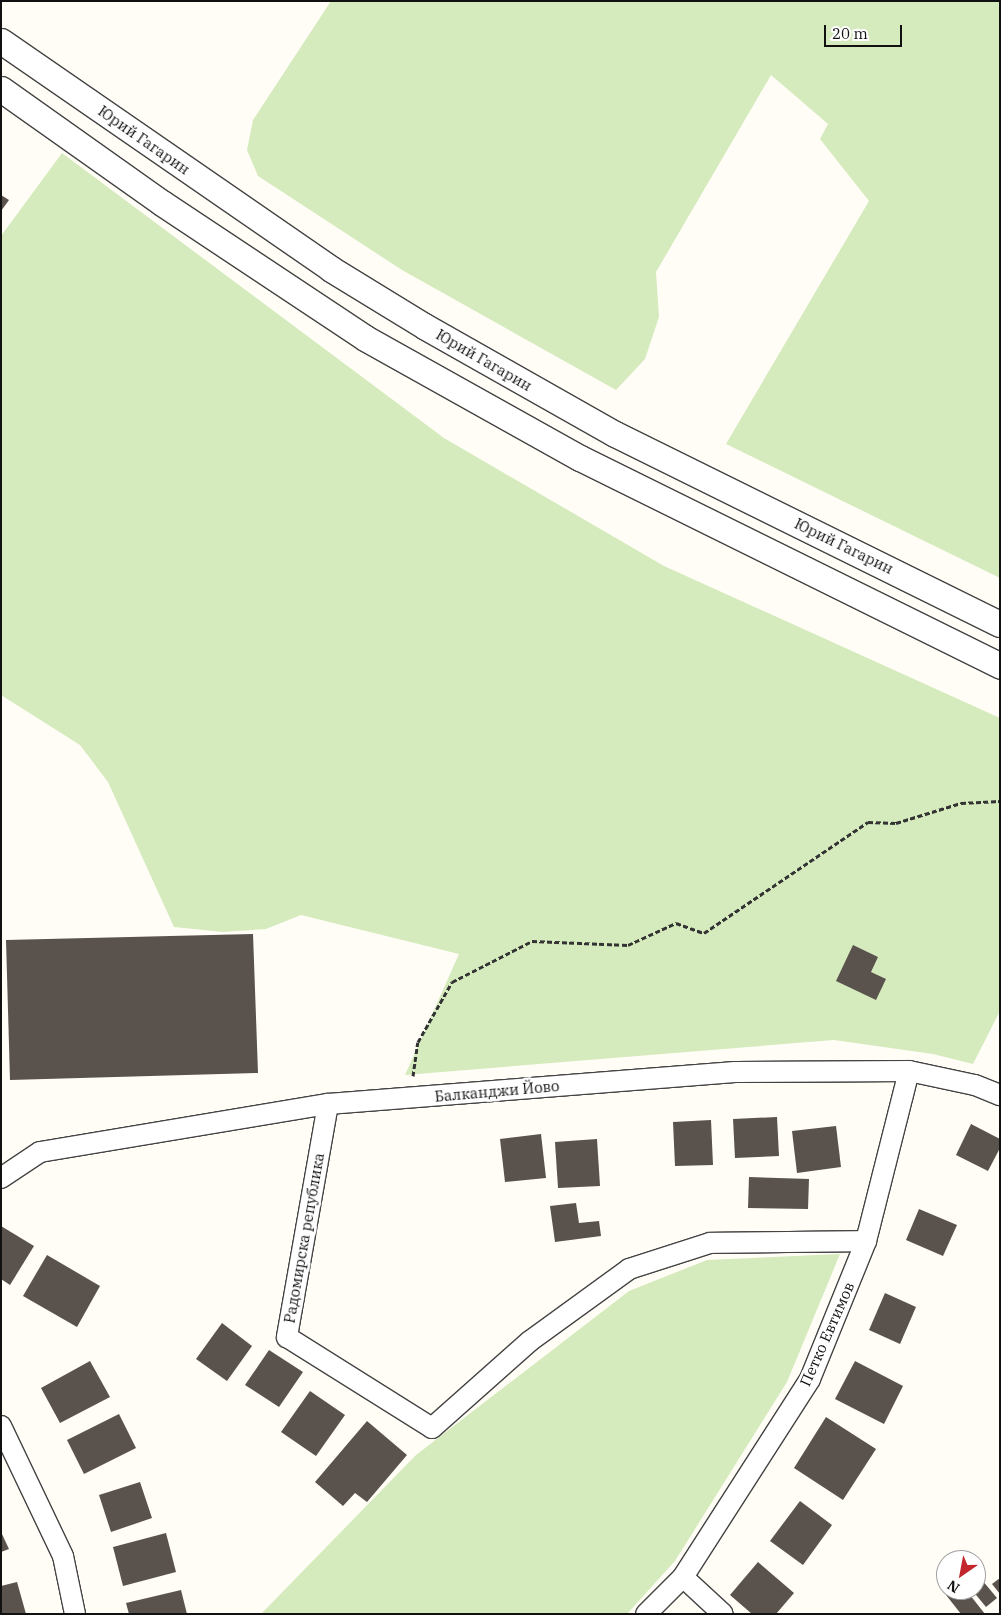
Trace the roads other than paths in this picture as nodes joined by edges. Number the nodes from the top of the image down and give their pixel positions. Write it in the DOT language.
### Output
graph roads {
  1 [pos="1,41"];
  2 [pos="1,89"];
  3 [pos="1000,624"];
  4 [pos="1000,666"];
  5 [pos="909,1071"];
  6 [pos="1000,1095"];
  7 [pos="328,1104"];
  8 [pos="1,1178"];
  9 [pos="866,1241"];
  10 [pos="1,1426"];
  11 [pos="683,1577"];
  12 [pos="76,1614"];
  13 [pos="646,1614"];
  14 [pos="723,1614"];
  1 -- 3 [label="street, Юрий Гагарин"];
  2 -- 4 [label="street"];
  5 -- 6 [label="street, Балканджи Йово"];
  5 -- 7 [label="street, Балканджи Йово"];
  5 -- 9 [label="street, Петко Евтимов"];
  7 -- 8 [label="street, Балканджи Йово"];
  7 -- 9 [label="street, Радомирска република"];
  9 -- 11 [label="street, Петко Евтимов"];
  10 -- 12 [label="street"];
  11 -- 13 [label="street, Петко Евтимов"];
  11 -- 14 [label="street"];
}
